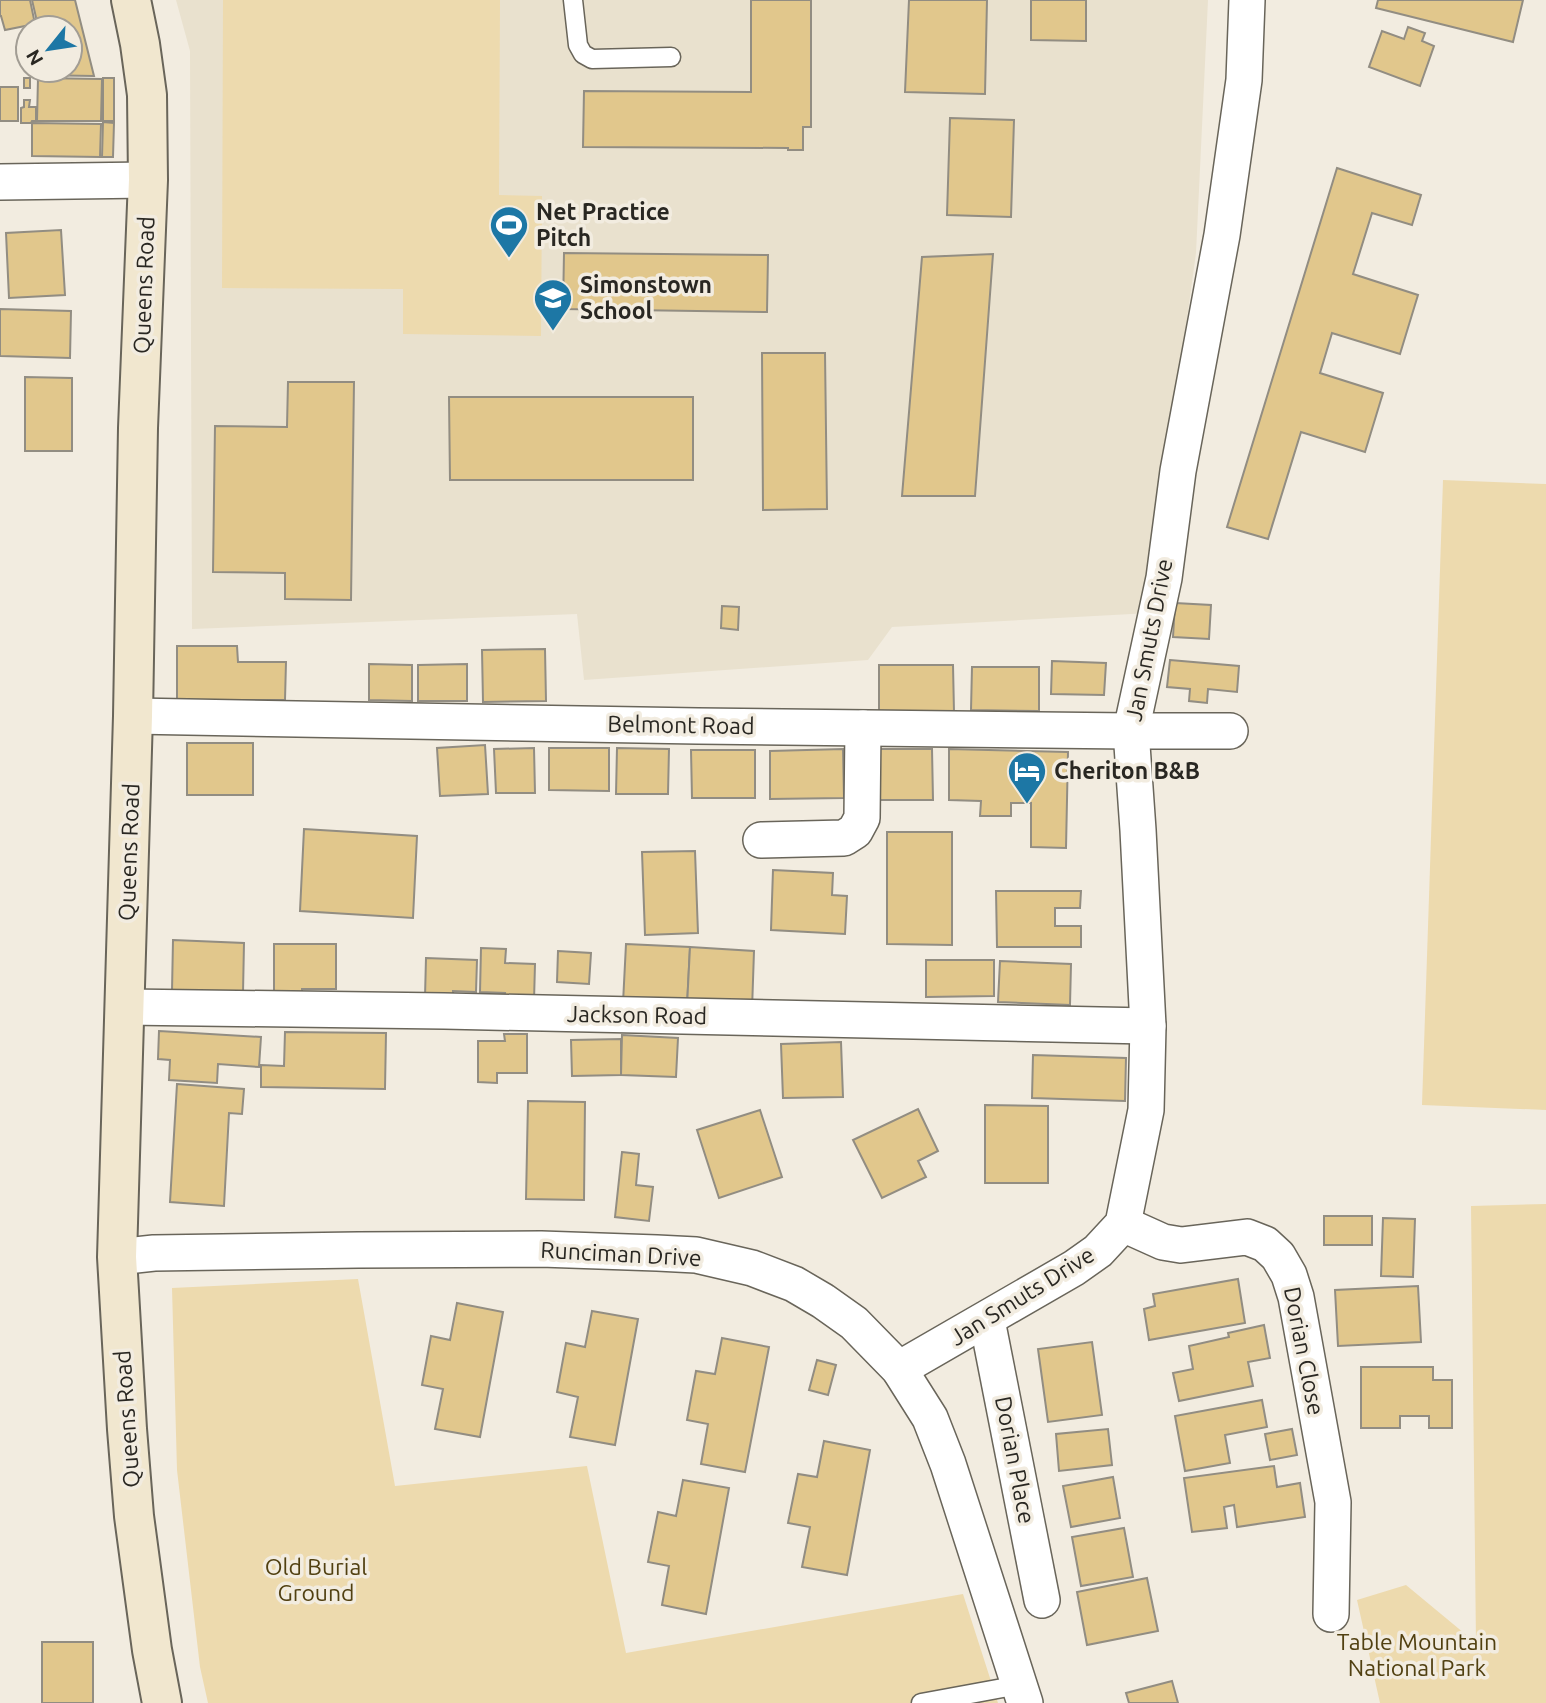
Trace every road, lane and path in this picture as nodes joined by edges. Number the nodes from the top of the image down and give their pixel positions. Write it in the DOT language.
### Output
graph roads {
  1 [pos="131,0"];
  2 [pos="573,0"];
  3 [pos="1247,0"];
  4 [pos="671,57"];
  5 [pos="148,180"];
  6 [pos="0,182"];
  7 [pos="133,716"];
  8 [pos="863,728"];
  9 [pos="1131,731"];
  10 [pos="1230,731"];
  11 [pos="761,840"];
  12 [pos="124,1007"];
  13 [pos="1149,1026"];
  14 [pos="1123,1224"];
  15 [pos="117,1257"];
  16 [pos="987,1320"];
  17 [pos="899,1369"];
  18 [pos="1042,1600"];
  19 [pos="1331,1614"];
  20 [pos="1022,1694"];
  21 [pos="162,1703"];
  22 [pos="921,1703"];
  1 -- 5 [label="main road, Queens Road"];
  2 -- 4 [label="lane"];
  3 -- 9 [label="street, Jan Smuts Drive"];
  5 -- 6 [label="street"];
  5 -- 7 [label="main road, Queens Road"];
  7 -- 8 [label="street, Belmont Road"];
  7 -- 12 [label="main road, Queens Road"];
  8 -- 9 [label="street, Belmont Road"];
  8 -- 11 [label="street"];
  9 -- 10 [label="street, Belmont Road"];
  9 -- 13 [label="street, Jan Smuts Drive"];
  12 -- 13 [label="street, Jackson Road"];
  12 -- 15 [label="main road, Queens Road"];
  13 -- 14 [label="street, Jan Smuts Drive"];
  14 -- 16 [label="street, Jan Smuts Drive"];
  14 -- 19 [label="street, Dorian Close"];
  15 -- 17 [label="street, Runciman Drive"];
  15 -- 21 [label="main road, Queens Road"];
  16 -- 17 [label="street, Jan Smuts Drive"];
  16 -- 18 [label="street, Dorian Place"];
  17 -- 20 [label="street, Runciman Drive"];
  20 -- 22 [label="lane"];
}
